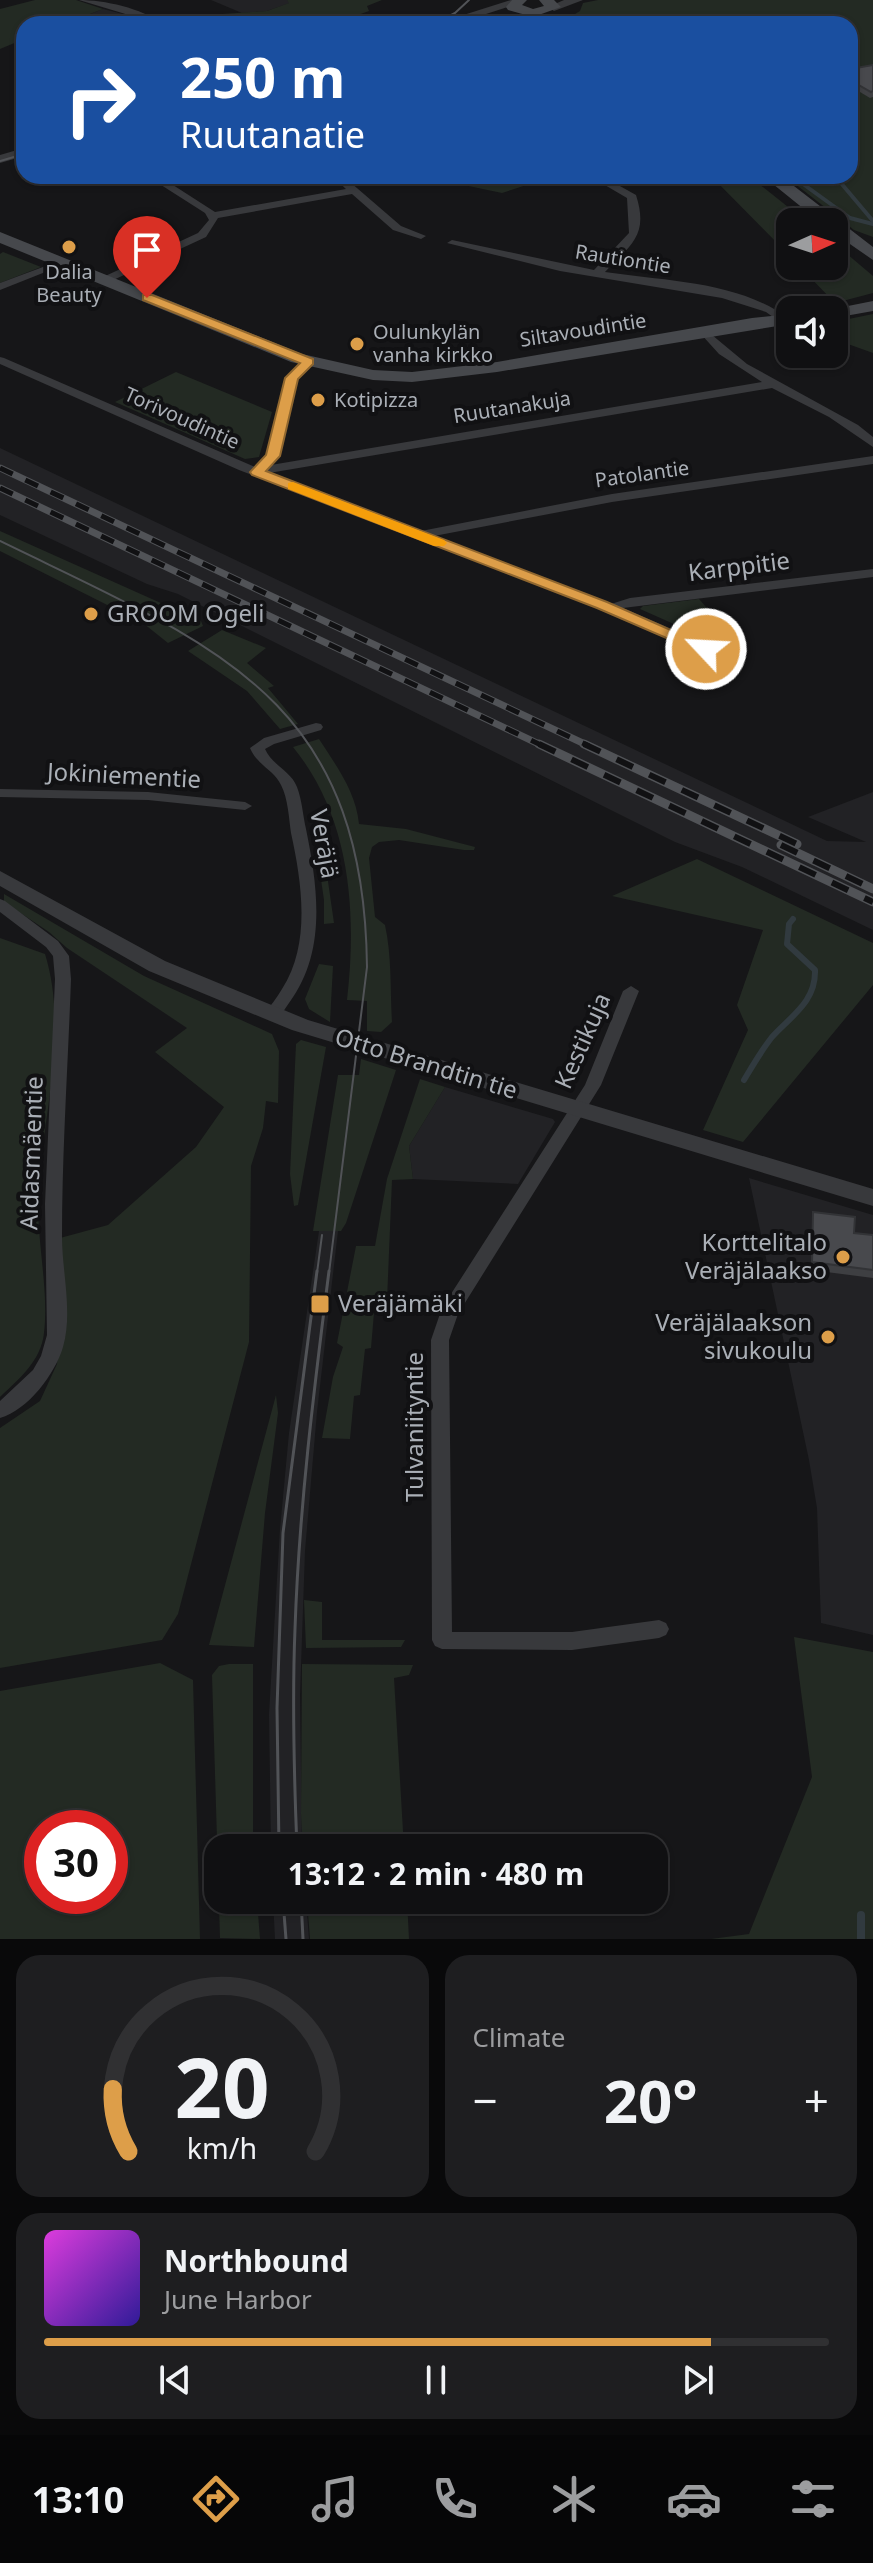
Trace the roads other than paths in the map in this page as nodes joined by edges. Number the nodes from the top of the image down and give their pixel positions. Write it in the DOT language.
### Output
graph roads {
  1 [pos="83,0"];
  2 [pos="577,0"];
  3 [pos="518,5"];
  4 [pos="550,9"];
  5 [pos="141,16"];
  6 [pos="471,16"];
  7 [pos="164,184"];
  8 [pos="345,184"];
  9 [pos="610,184"];
  10 [pos="781,184"];
  11 [pos="352,191"];
  12 [pos="812,208"];
  13 [pos="213,216"];
  14 [pos="421,236"];
  15 [pos="848,236"];
  16 [pos="3,241"];
  17 [pos="452,243"];
  18 [pos="873,255"];
  19 [pos="63,263"];
  20 [pos="597,274"];
  21 [pos="105,280"];
  22 [pos="0,287"];
  23 [pos="870,305"];
  24 [pos="848,310"];
  25 [pos="776,312"];
  26 [pos="776,324"];
  27 [pos="706,333"];
  28 [pos="0,360"];
  29 [pos="303,360"];
  30 [pos="774,384"];
  31 [pos="873,443"];
  32 [pos="873,460"];
  33 [pos="257,472"];
  34 [pos="417,535"];
  35 [pos="873,573"];
  36 [pos="610,608"];
  37 [pos="706,649"];
  38 [pos="316,727"];
  39 [pos="0,793"];
  40 [pos="245,806"];
  41 [pos="0,877"];
  42 [pos="0,904"];
  43 [pos="631,991"];
  44 [pos="272,1014"];
  45 [pos="578,1109"];
  46 [pos="873,1198"];
  47 [pos="0,1411"];
  48 [pos="659,1629"];
  1 -- 5 [label="street"];
  2 -- 4 [label="street"];
  3 -- 4 [label="main road"];
  3 -- 6 [label="street"];
  7 -- 13 [label="street"];
  8 -- 11 [label="street"];
  9 -- 20 [label="street"];
  10 -- 12 [label="main road"];
  11 -- 13 [label="street"];
  11 -- 14 [label="street"];
  13 -- 21 [label="street"];
  15 -- 18 [label="main road"];
  16 -- 19 [label="main road, Siltavoudintie"];
  17 -- 20 [label="street, Rautiontie"];
  19 -- 21 [label="main road, Siltavoudintie"];
  19 -- 22 [label="street"];
  20 -- 25 [label="street, Rautiontie"];
  21 -- 29 [label="main road, Siltavoudintie"];
  23 -- 24 [label="main road"];
  26 -- 27 [label="main road, Siltavoudintie"];
  27 -- 29 [label="main road, Siltavoudintie"];
  27 -- 30 [label="street"];
  28 -- 33 [label="street, Torivoudintie"];
  29 -- 33 [label="street"];
  30 -- 31 [label="street"];
  30 -- 33 [label="street, Ruutanakuja"];
  32 -- 34 [label="street, Patolantie"];
  33 -- 34 [label="street, Torivoudintie"];
  34 -- 36 [label="street, Torivoudintie"];
  35 -- 36 [label="street, Karppitie"];
  36 -- 37 [label="street, Torivoudintie"];
  38 -- 44 [label="street, Veräjä"];
  39 -- 40 [label="street, Jokiniementie"];
  41 -- 44 [label="street, Otto Brandtin tie"];
  42 -- 47 [label="street, Aidasmäentie"];
  43 -- 45 [label="street, Kestikuja"];
  44 -- 45 [label="street, Otto Brandtin tie"];
  45 -- 46 [label="street, Otto Brandtin tie"];
  45 -- 48 [label="street, Tulvaniityntie"];
}
